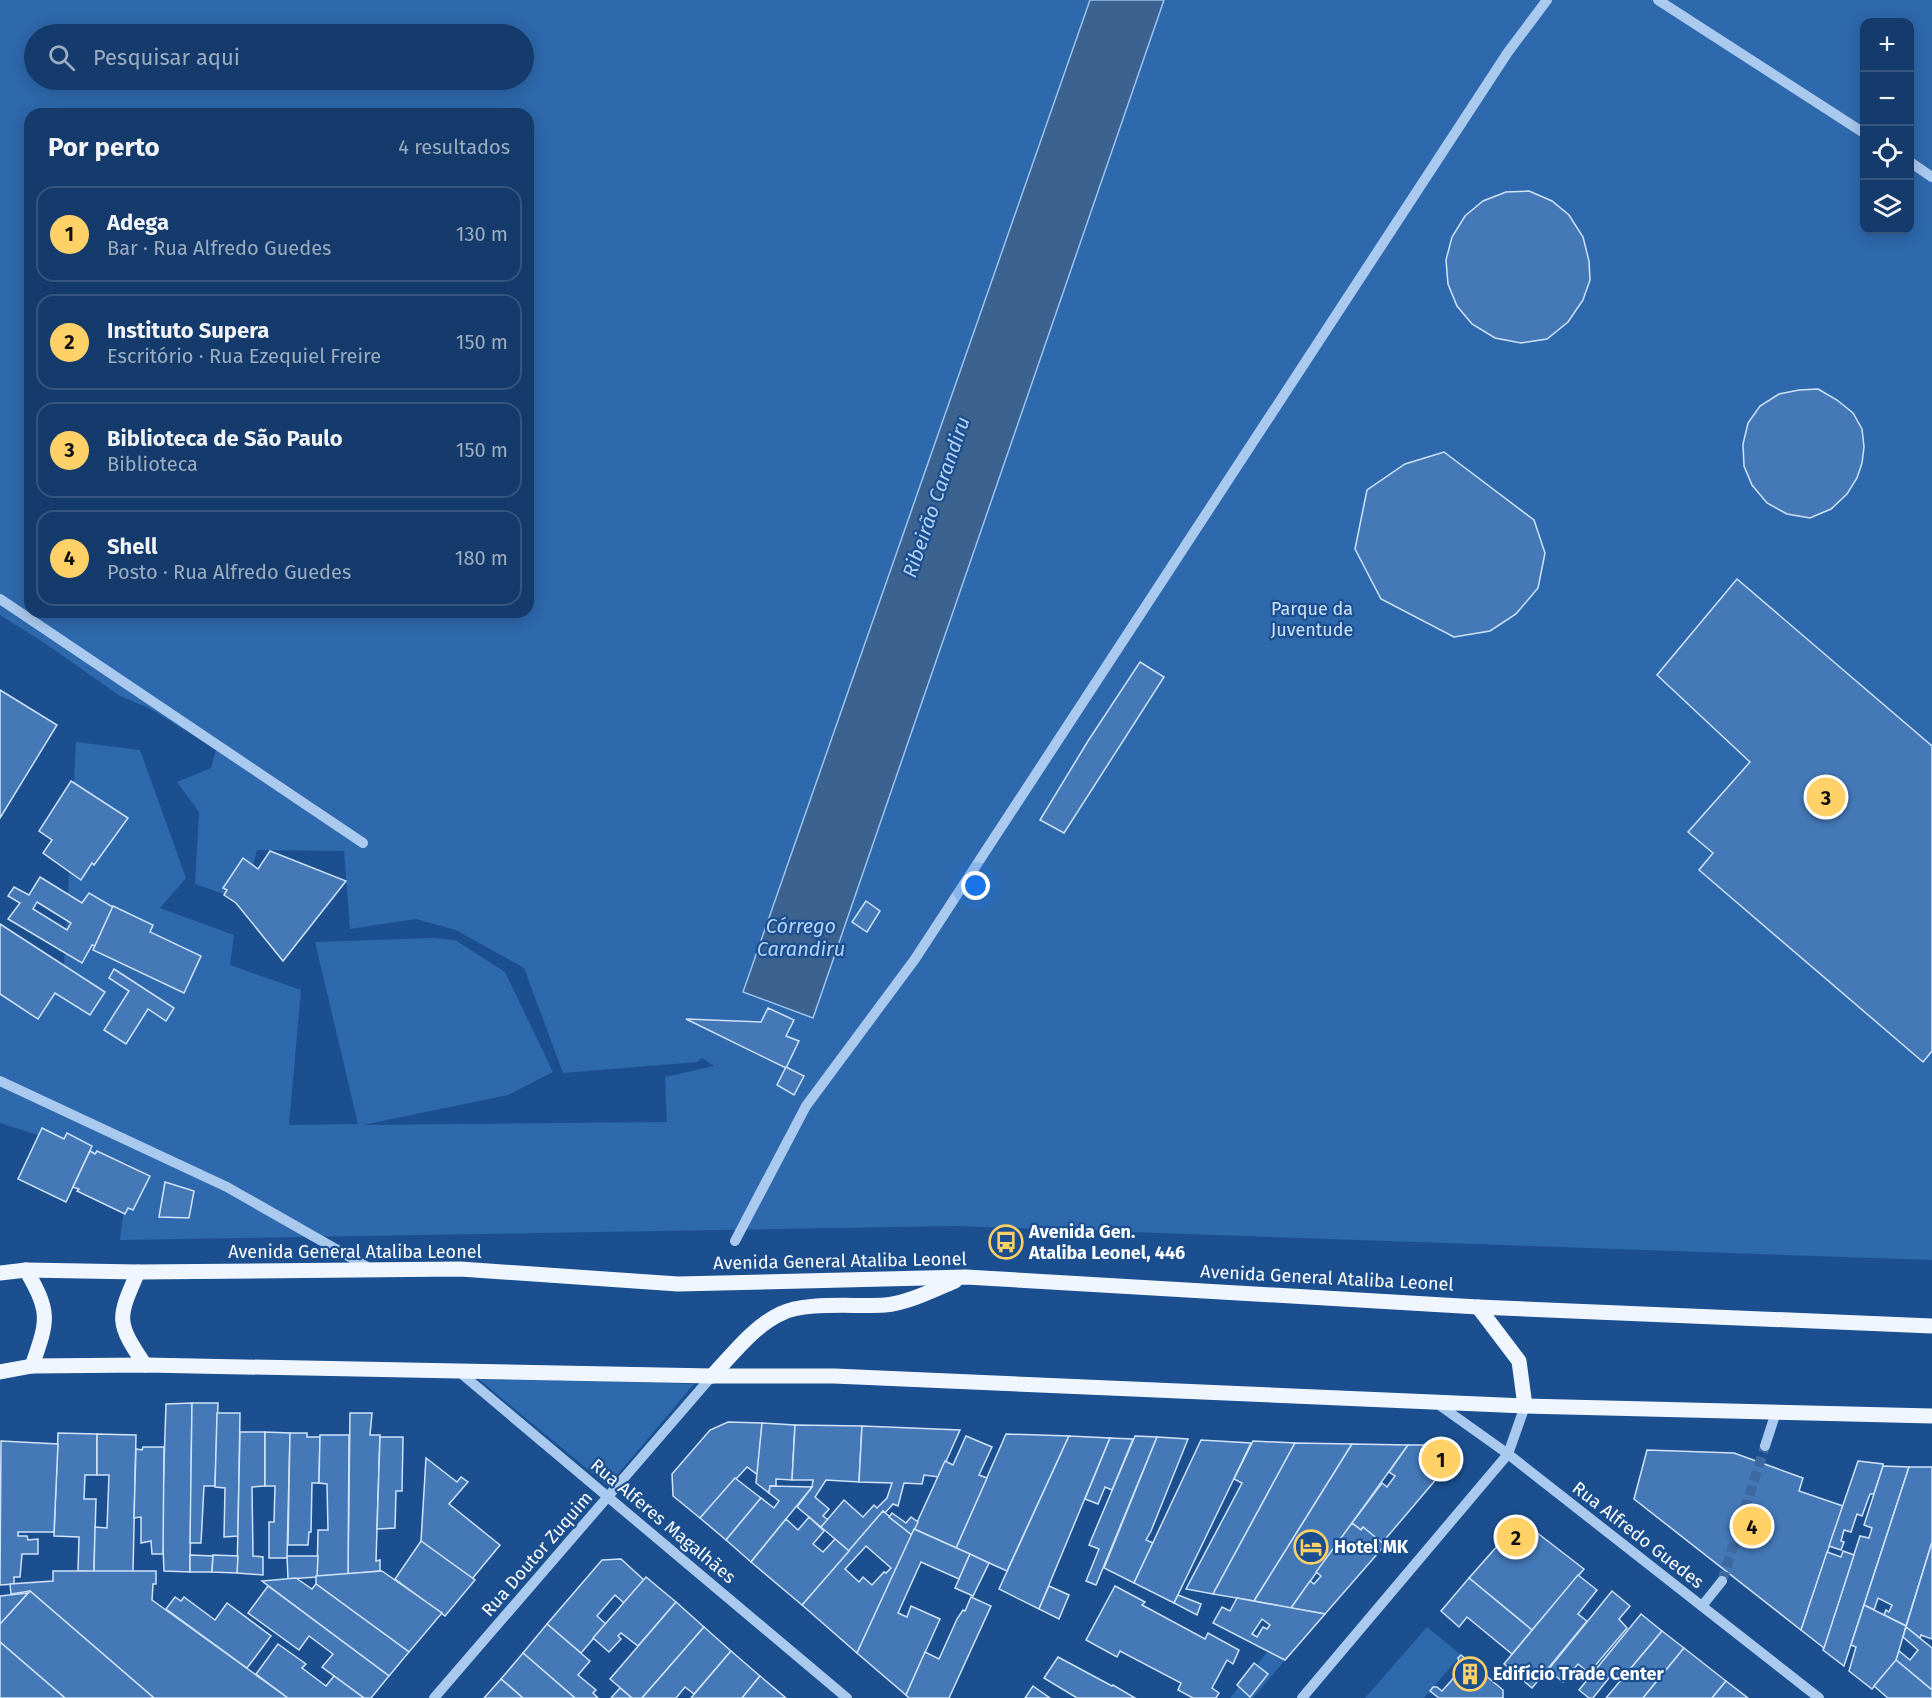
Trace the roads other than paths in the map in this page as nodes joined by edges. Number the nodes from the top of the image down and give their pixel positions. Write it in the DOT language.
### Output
graph roads {
  1 [pos="1547,0"];
  2 [pos="1658,0"];
  3 [pos="1860,130"];
  4 [pos="1914,165"];
  5 [pos="1932,177"];
  6 [pos="0,599"];
  7 [pos="24,615"];
  8 [pos="28,618"];
  9 [pos="363,843"];
  10 [pos="0,1081"];
  11 [pos="735,1241"];
  12 [pos="26,1270"];
  13 [pos="372,1270"];
  14 [pos="138,1272"];
  15 [pos="0,1273"];
  16 [pos="966,1277"];
  17 [pos="1478,1307"];
  18 [pos="1932,1326"];
  19 [pos="145,1365"];
  20 [pos="32,1366"];
  21 [pos="457,1370"];
  22 [pos="0,1372"];
  23 [pos="712,1376"];
  24 [pos="1435,1402"];
  25 [pos="1525,1406"];
  26 [pos="1776,1412"];
  27 [pos="1932,1416"];
  28 [pos="1765,1446"];
  29 [pos="1508,1454"];
  30 [pos="609,1496"];
  31 [pos="1722,1581"];
  32 [pos="1702,1606"];
  33 [pos="434,1698"];
  34 [pos="847,1698"];
  35 [pos="1302,1698"];
  36 [pos="1819,1698"];
  1 -- 11 [label="street"];
  2 -- 3 [label="street"];
  4 -- 5 [label="street"];
  6 -- 7 [label="street"];
  8 -- 9 [label="street"];
  10 -- 13 [label="street"];
  12 -- 14 [label="main road, Avenida General Ataliba Leonel"];
  12 -- 15 [label="main road, Avenida General Ataliba Leonel"];
  12 -- 20 [label="main road"];
  13 -- 14 [label="main road, Avenida General Ataliba Leonel"];
  13 -- 16 [label="main road, Avenida General Ataliba Leonel"];
  14 -- 19 [label="main road"];
  16 -- 17 [label="main road, Avenida General Ataliba Leonel"];
  16 -- 23 [label="main road"];
  17 -- 18 [label="main road, Avenida General Ataliba Leonel"];
  17 -- 25 [label="main road"];
  19 -- 20 [label="main road"];
  19 -- 21 [label="main road"];
  20 -- 22 [label="main road"];
  21 -- 23 [label="main road"];
  21 -- 30 [label="street, Rua Alferes Magalhães"];
  23 -- 24 [label="main road"];
  23 -- 30 [label="street, Rua Doutor Zuquim"];
  24 -- 25 [label="main road"];
  24 -- 29 [label="street, Rua Alfredo Guedes"];
  25 -- 26 [label="main road"];
  25 -- 29 [label="street"];
  26 -- 27 [label="main road"];
  26 -- 28 [label="street"];
  29 -- 32 [label="street, Rua Alfredo Guedes"];
  29 -- 35 [label="street"];
  30 -- 33 [label="street, Rua Doutor Zuquim"];
  30 -- 34 [label="street, Rua Alferes Magalhães"];
  31 -- 32 [label="street"];
  32 -- 36 [label="street, Rua Alfredo Guedes"];
}
